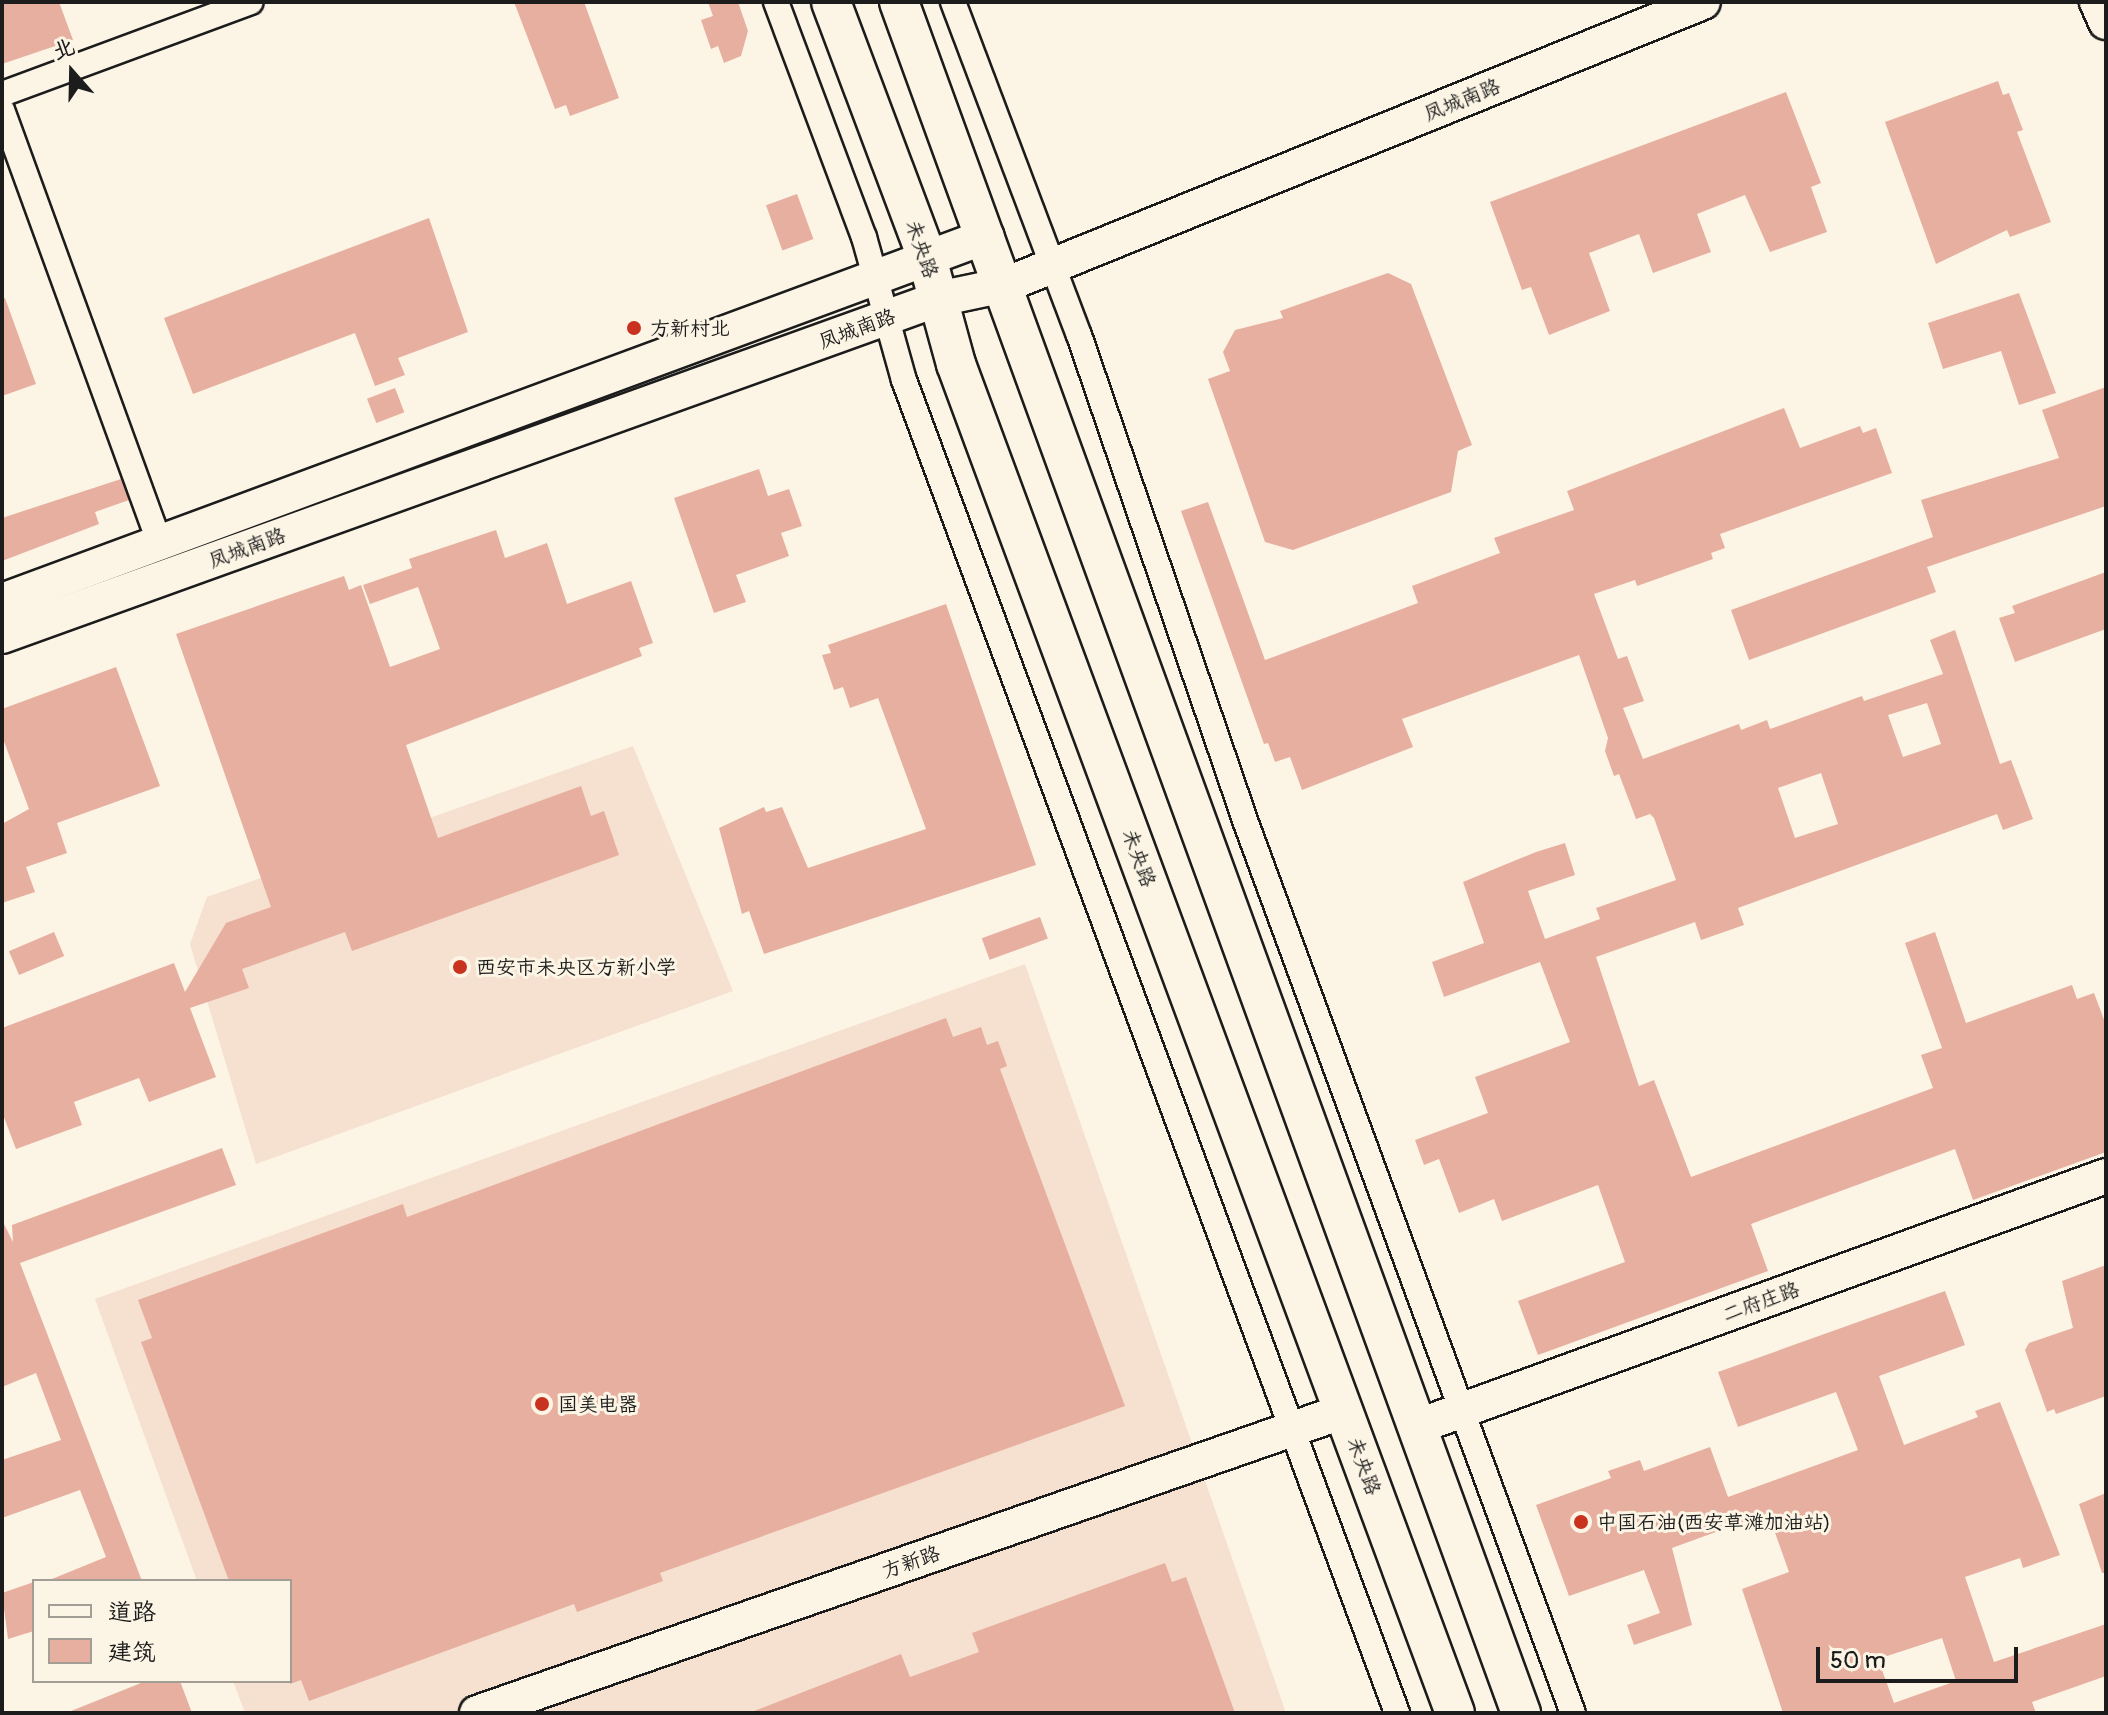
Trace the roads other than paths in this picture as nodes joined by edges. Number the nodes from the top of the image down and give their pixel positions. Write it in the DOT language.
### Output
graph roads {
  1 [pos="251,2"];
  2 [pos="776,2"];
  3 [pos="831,2"];
  4 [pos="899,2"];
  5 [pos="953,2"];
  6 [pos="1703,2"];
  7 [pos="2097,2"];
  8 [pos="2106,22"];
  9 [pos="2,94"];
  10 [pos="2,110"];
  11 [pos="987,236"];
  12 [pos="927,258"];
  13 [pos="1053,266"];
  14 [pos="875,278"];
  15 [pos="1005,285"];
  16 [pos="938,299"];
  17 [pos="887,318"];
  18 [pos="160,543"];
  19 [pos="2,601"];
  20 [pos="2,636"];
  21 [pos="2106,1176"];
  22 [pos="1463,1410"];
  23 [pos="1344,1411"];
  24 [pos="1416,1427"];
  25 [pos="1292,1429"];
  26 [pos="477,1713"];
  27 [pos="1397,1713"];
  28 [pos="1455,1713"];
  29 [pos="1521,1713"];
  30 [pos="1573,1713"];
  1 -- 9 [label="street"];
  2 -- 14 [label="street"];
  3 -- 12 [label="main road, 未央路"];
  4 -- 11 [label="main road"];
  5 -- 13 [label="street"];
  6 -- 13 [label="street, 凤城南路"];
  7 -- 8 [label="street"];
  10 -- 18 [label="street"];
  11 -- 12 [label="street, 凤城南路"];
  11 -- 15 [label="main road"];
  12 -- 14 [label="street, 凤城南路"];
  12 -- 16 [label="main road, 未央路"];
  13 -- 15 [label="street, 凤城南路"];
  13 -- 22 [label="street"];
  14 -- 17 [label="street"];
  14 -- 18 [label="street, 凤城南路"];
  15 -- 16 [label="street, 凤城南路"];
  15 -- 24 [label="main road"];
  16 -- 17 [label="street, 凤城南路"];
  16 -- 23 [label="main road, 未央路"];
  17 -- 20 [label="street, 凤城南路"];
  17 -- 25 [label="street"];
  18 -- 19 [label="street, 凤城南路"];
  21 -- 22 [label="street, 二府庄路"];
  22 -- 24 [label="street, 二府庄路"];
  22 -- 30 [label="street"];
  23 -- 25 [label="street, 方新路"];
  23 -- 28 [label="main road, 未央路"];
  24 -- 29 [label="main road"];
  25 -- 26 [label="street, 方新路"];
  25 -- 27 [label="street"];
}
